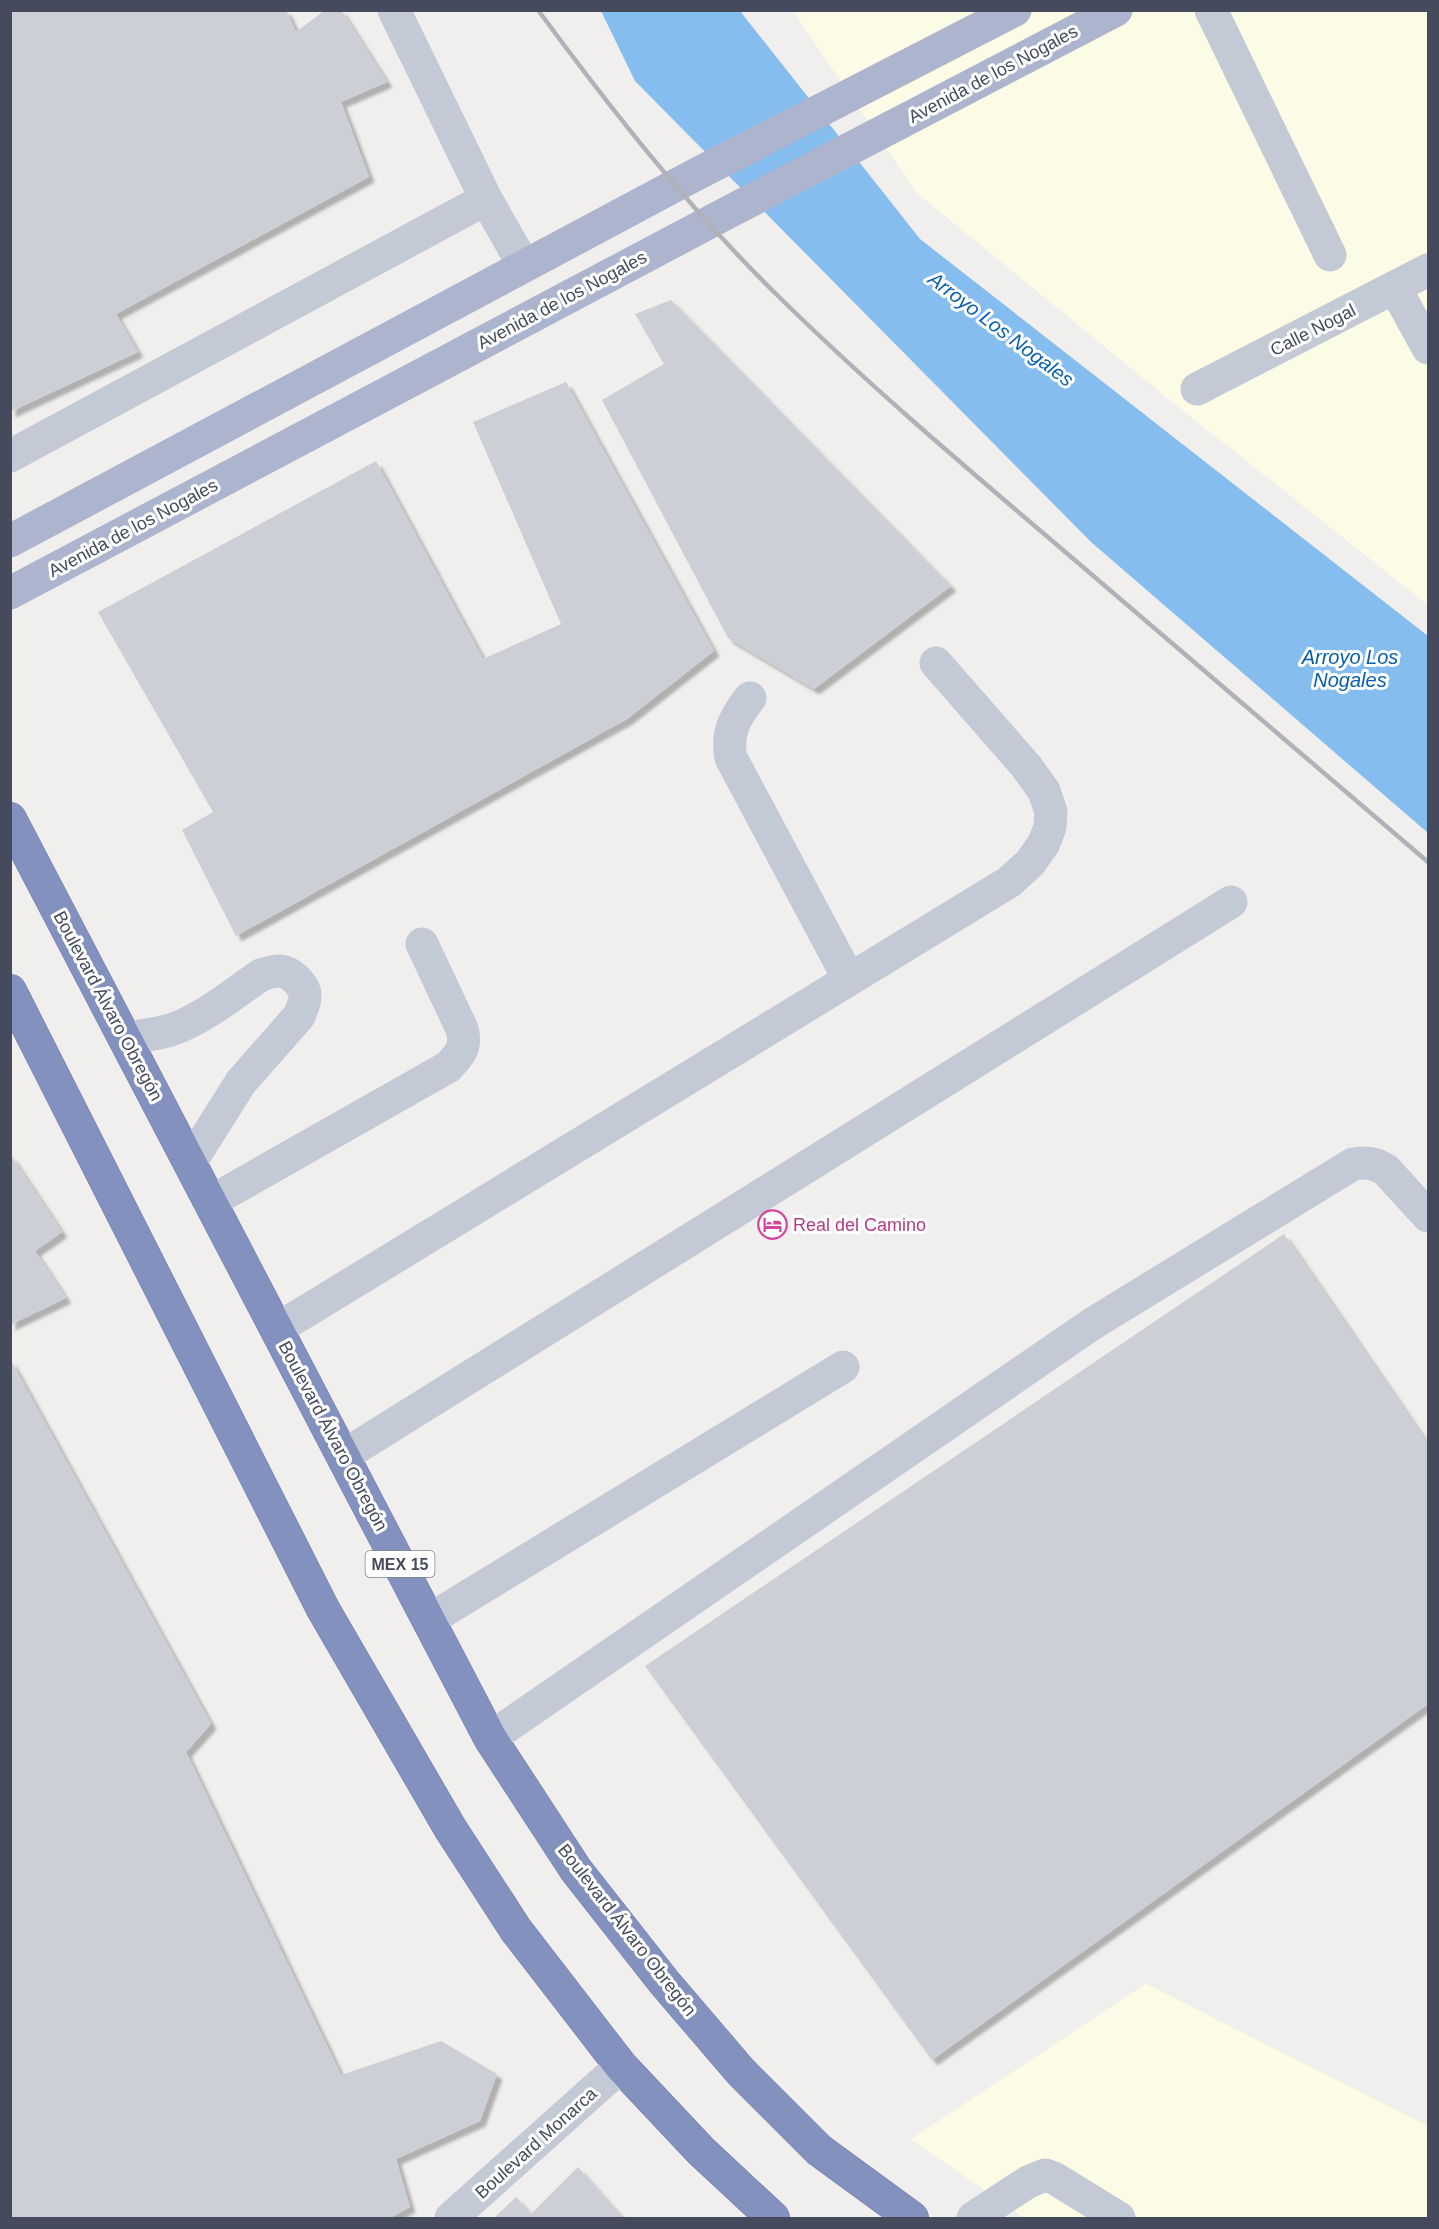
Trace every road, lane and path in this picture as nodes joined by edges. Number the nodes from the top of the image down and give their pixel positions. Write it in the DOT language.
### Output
graph roads {
  1 [pos="394,10"];
  2 [pos="1015,10"];
  3 [pos="1116,10"];
  4 [pos="1211,10"];
  5 [pos="486,199"];
  6 [pos="1330,255"];
  7 [pos="524,266"];
  8 [pos="1428,270"];
  9 [pos="1395,288"];
  10 [pos="1428,348"];
  11 [pos="1197,389"];
  12 [pos="10,456"];
  13 [pos="10,541"];
  14 [pos="10,593"];
  15 [pos="936,663"];
  16 [pos="750,698"];
  17 [pos="10,819"];
  18 [pos="1231,902"];
  19 [pos="422,944"];
  20 [pos="849,979"];
  21 [pos="10,991"];
  22 [pos="125,1038"];
  23 [pos="190,1163"];
  24 [pos="210,1202"];
  25 [pos="1428,1216"];
  26 [pos="277,1329"];
  27 [pos="843,1367"];
  28 [pos="344,1456"];
  29 [pos="429,1620"];
  30 [pos="490,1738"];
  31 [pos="621,2066"];
  32 [pos="451,2218"];
  33 [pos="773,2218"];
  34 [pos="912,2218"];
  35 [pos="973,2218"];
  36 [pos="1119,2218"];
  1 -- 5 [label="street"];
  2 -- 7 [label="main road"];
  3 -- 14 [label="main road, Avenida de los Nogales"];
  4 -- 6 [label="street"];
  5 -- 7 [label="street"];
  5 -- 12 [label="street"];
  7 -- 13 [label="main road"];
  8 -- 9 [label="street, Calle Nogal"];
  9 -- 10 [label="street"];
  9 -- 11 [label="street, Calle Nogal"];
  15 -- 20 [label="street"];
  16 -- 20 [label="street"];
  17 -- 22 [label="highway, Boulevard Álvaro Obregón / MEX 15"];
  18 -- 28 [label="street"];
  19 -- 24 [label="street"];
  20 -- 26 [label="street"];
  21 -- 31 [label="highway"];
  22 -- 23 [label="highway, Boulevard Álvaro Obregón / MEX 15"];
  22 -- 23 [label="street"];
  23 -- 24 [label="highway, Boulevard Álvaro Obregón / MEX 15"];
  24 -- 26 [label="highway, Boulevard Álvaro Obregón / MEX 15"];
  25 -- 30 [label="street"];
  26 -- 28 [label="highway, Boulevard Álvaro Obregón / MEX 15"];
  27 -- 29 [label="street"];
  28 -- 29 [label="highway, Boulevard Álvaro Obregón / MEX 15"];
  29 -- 30 [label="highway, Boulevard Álvaro Obregón / MEX 15"];
  30 -- 34 [label="highway, Boulevard Álvaro Obregón / MEX 15"];
  31 -- 32 [label="street, Boulevard Monarca"];
  31 -- 33 [label="highway"];
  35 -- 36 [label="street"];
}
